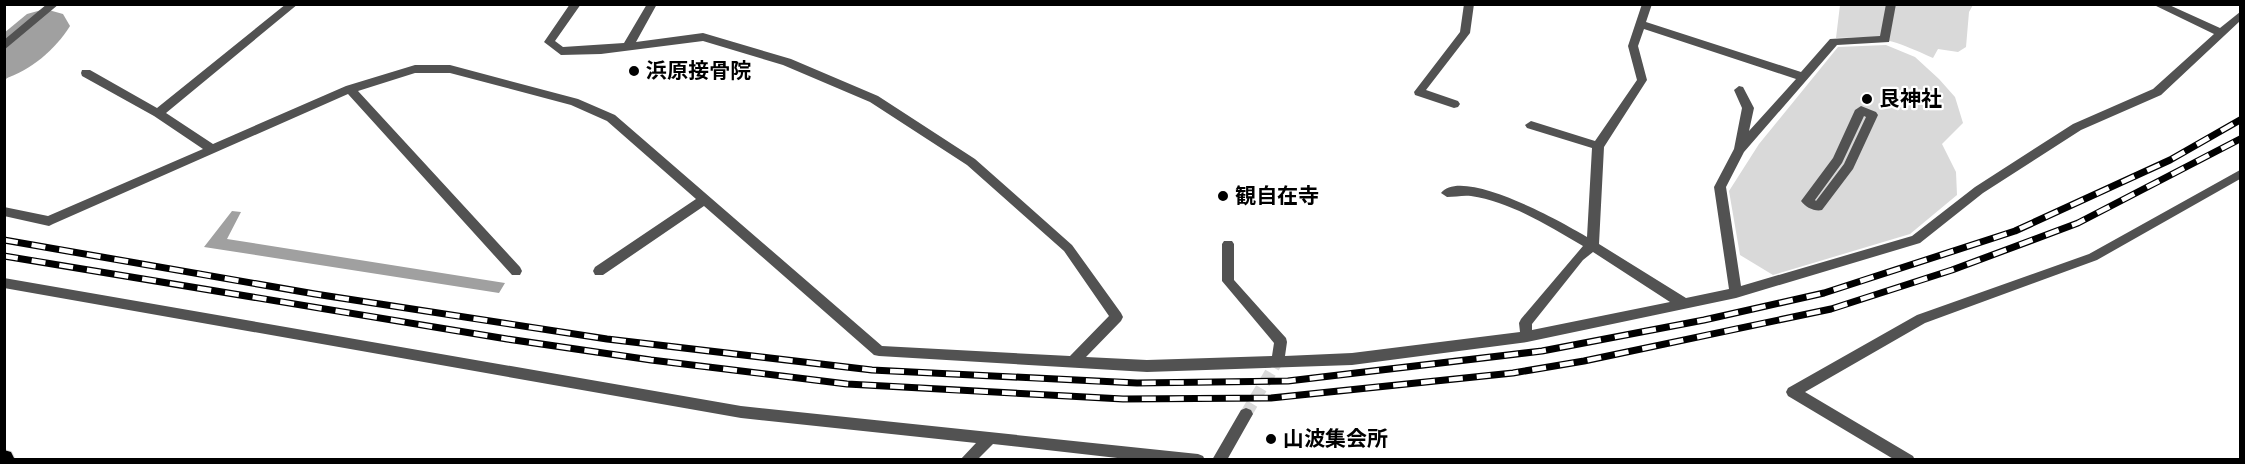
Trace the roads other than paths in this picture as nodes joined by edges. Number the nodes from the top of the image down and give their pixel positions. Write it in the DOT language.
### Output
graph roads {
  1 [pos="54,4"];
  2 [pos="293,4"];
  3 [pos="576,4"];
  4 [pos="652,4"];
  5 [pos="1469,4"];
  6 [pos="1647,4"];
  7 [pos="1891,4"];
  8 [pos="2157,4"];
  9 [pos="2241,16"];
  10 [pos="1641,24"];
  11 [pos="2222,33"];
  12 [pos="4,46"];
  13 [pos="628,46"];
  14 [pos="86,74"];
  15 [pos="1803,77"];
  16 [pos="350,90"];
  17 [pos="1739,90"];
  18 [pos="1455,104"];
  19 [pos="158,113"];
  20 [pos="1531,125"];
  21 [pos="1598,146"];
  22 [pos="1740,149"];
  23 [pos="213,150"];
  24 [pos="2241,174"];
  25 [pos="1447,194"];
  26 [pos="705,199"];
  27 [pos="1812,204"];
  28 [pos="4,211"];
  29 [pos="1228,244"];
  30 [pos="1593,244"];
  31 [pos="516,271"];
  32 [pos="599,271"];
  33 [pos="4,283"];
  34 [pos="1736,293"];
  35 [pos="1684,304"];
  36 [pos="1527,338"];
  37 [pos="1278,360"];
  38 [pos="1074,362"];
  39 [pos="1246,414"];
  40 [pos="989,439"];
  41 [pos="967,459"];
  42 [pos="1198,459"];
  43 [pos="1219,459"];
  44 [pos="1908,459"];
  1 -- 12 [label="street"];
  2 -- 19 [label="street"];
  3 -- 13 [label="street"];
  4 -- 13 [label="street"];
  5 -- 18 [label="street"];
  6 -- 10 [label="street"];
  7 -- 15 [label="street"];
  8 -- 11 [label="street"];
  9 -- 11 [label="street"];
  10 -- 15 [label="street"];
  10 -- 21 [label="street"];
  11 -- 34 [label="street"];
  13 -- 38 [label="street"];
  14 -- 19 [label="street"];
  15 -- 22 [label="street"];
  16 -- 23 [label="street"];
  16 -- 26 [label="street"];
  16 -- 31 [label="street"];
  17 -- 22 [label="street"];
  19 -- 23 [label="street"];
  20 -- 21 [label="street"];
  21 -- 30 [label="street"];
  22 -- 34 [label="street"];
  23 -- 28 [label="street"];
  24 -- 44 [label="street"];
  25 -- 30 [label="street"];
  26 -- 32 [label="street"];
  26 -- 38 [label="street"];
  27 -- 27 [label="street"];
  29 -- 37 [label="street"];
  30 -- 35 [label="street"];
  30 -- 36 [label="street"];
  33 -- 40 [label="street"];
  34 -- 35 [label="street"];
  35 -- 36 [label="street"];
  36 -- 37 [label="street"];
  37 -- 38 [label="street"];
  39 -- 43 [label="street"];
  40 -- 41 [label="street"];
  40 -- 42 [label="street"];
}
